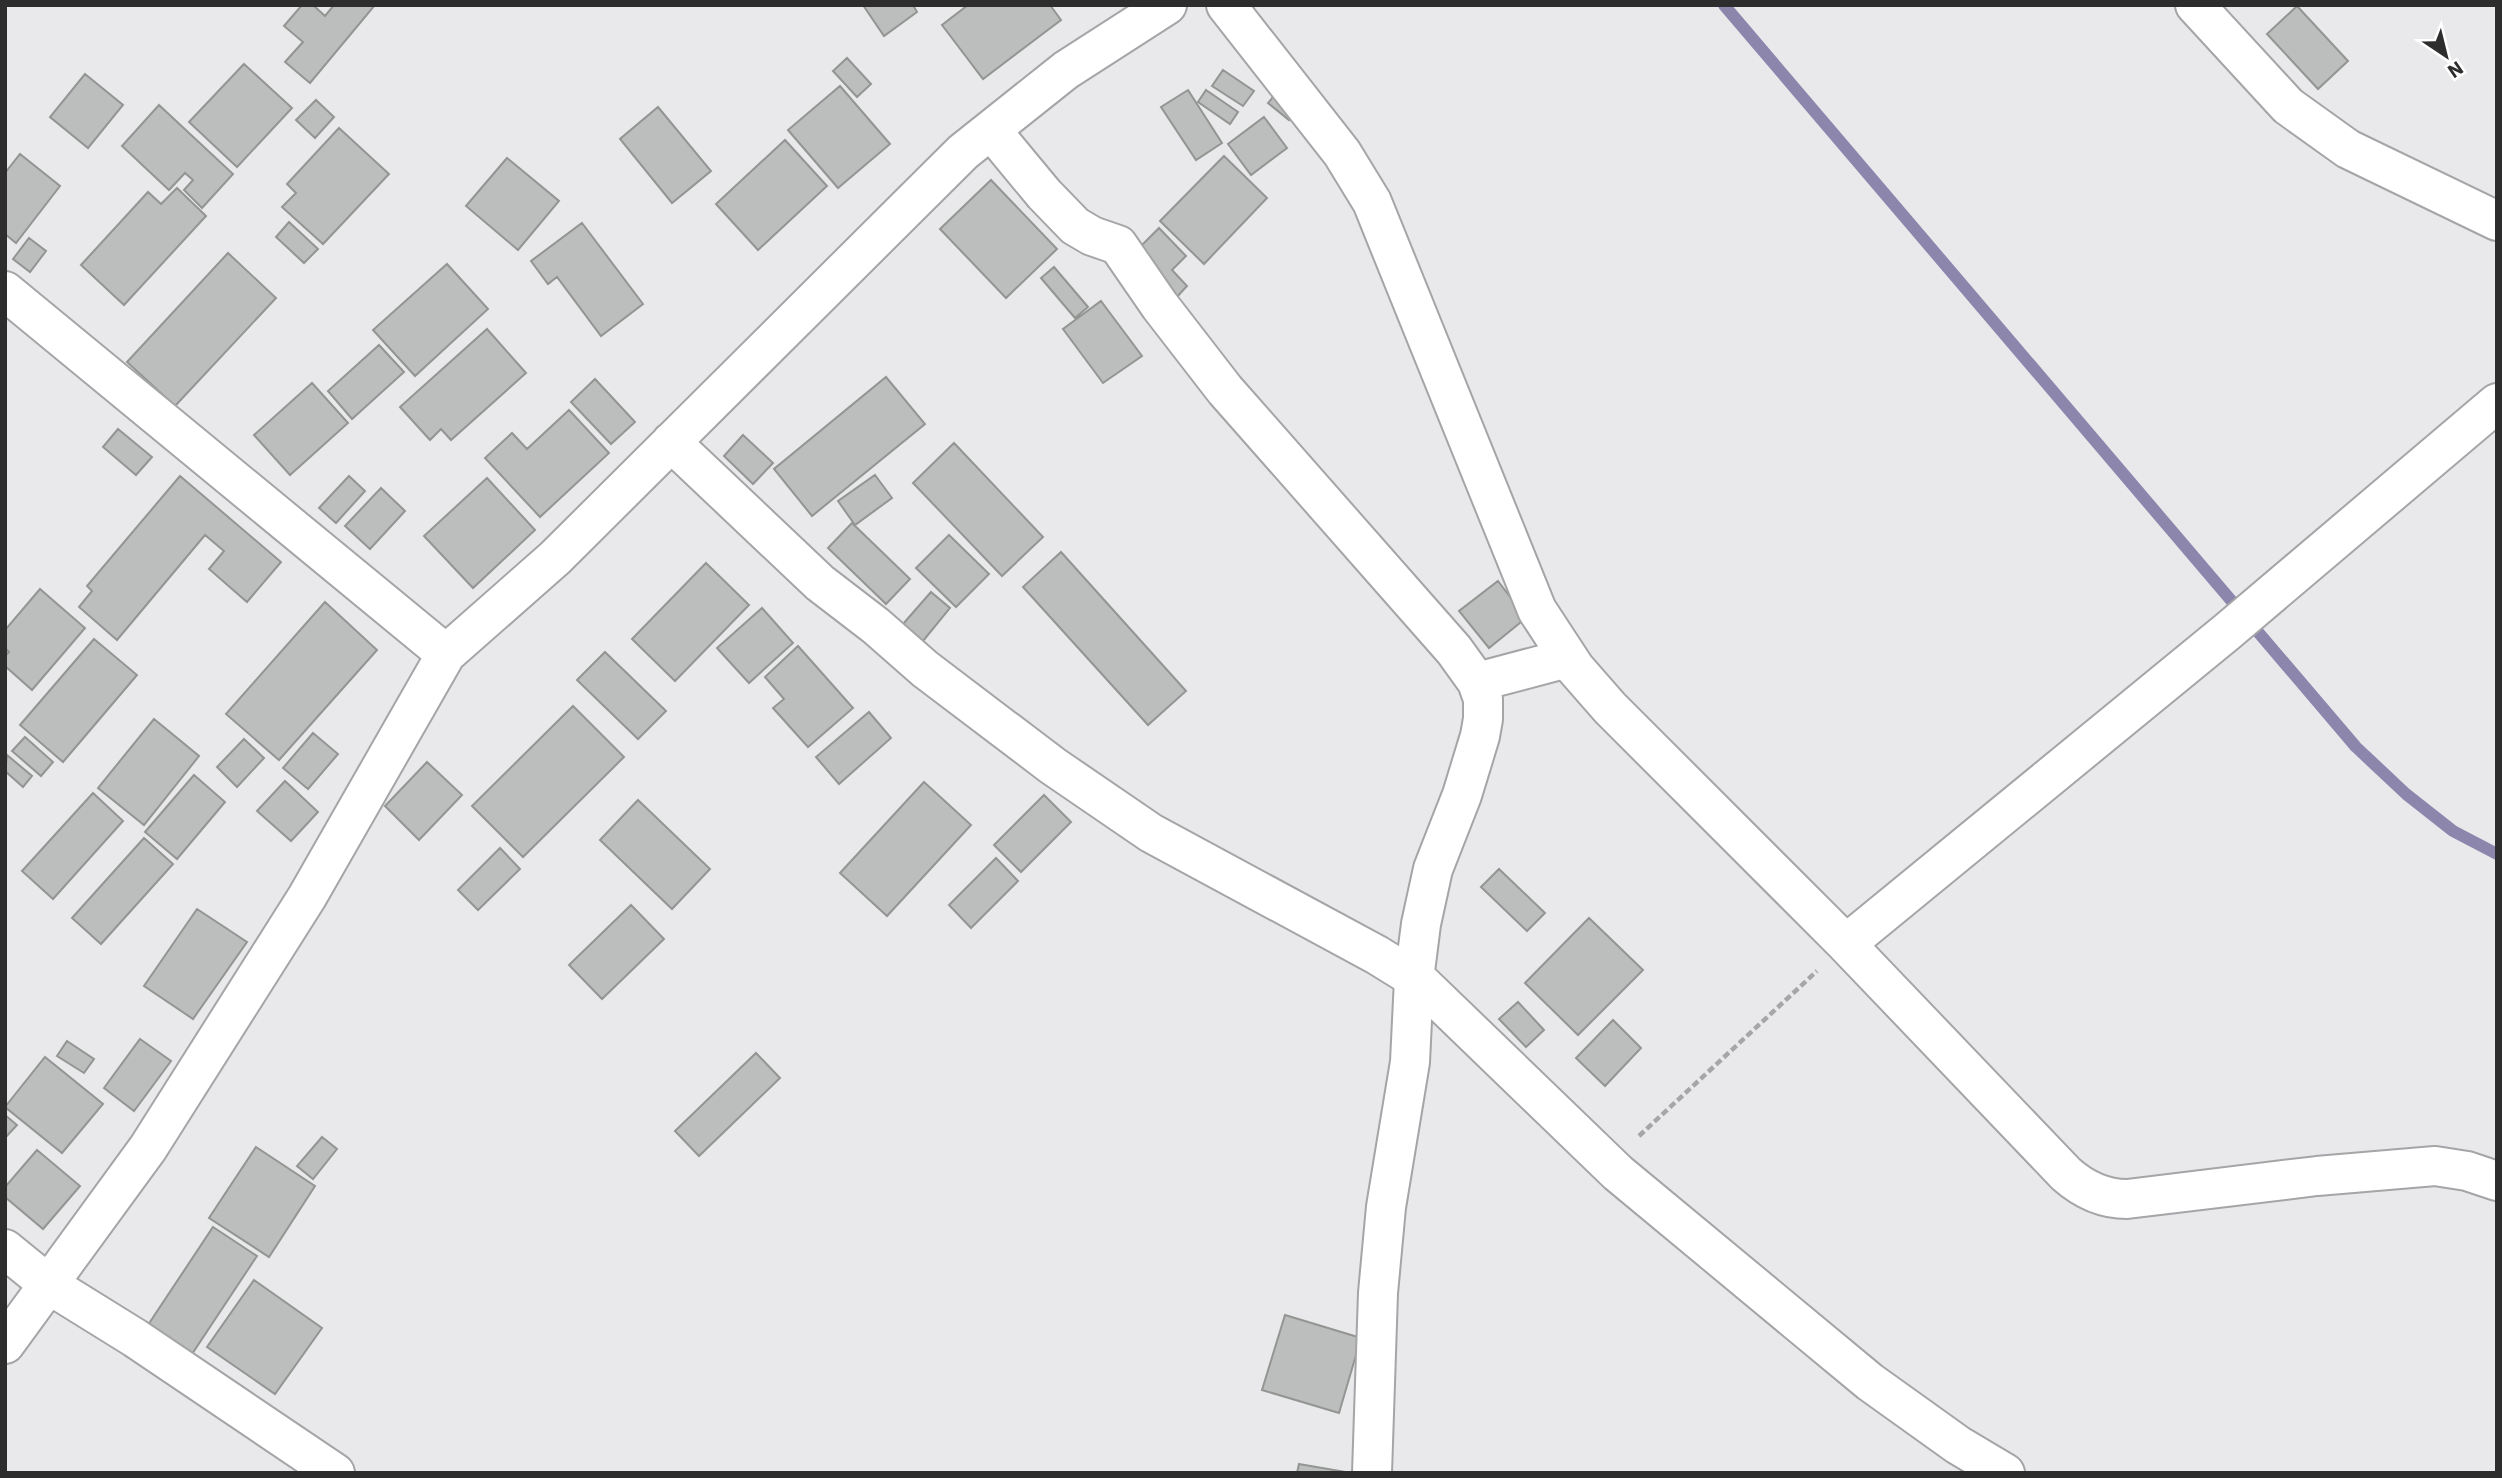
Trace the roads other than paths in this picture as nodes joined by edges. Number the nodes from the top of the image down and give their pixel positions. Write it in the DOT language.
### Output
graph roads {
  1 [pos="1167,5"];
  2 [pos="1226,5"];
  3 [pos="2194,5"];
  4 [pos="991,130"];
  5 [pos="2497,221"];
  6 [pos="5,291"];
  7 [pos="2497,403"];
  8 [pos="671,442"];
  9 [pos="446,654"];
  10 [pos="1568,658"];
  11 [pos="1477,682"];
  12 [pos="1846,944"];
  13 [pos="1414,979"];
  14 [pos="2497,1181"];
  15 [pos="5,1249"];
  16 [pos="48,1284"];
  17 [pos="5,1344"];
  18 [pos="335,1473"];
  19 [pos="1372,1473"];
  20 [pos="2005,1473"];
  1 -- 4 [label="street"];
  2 -- 10 [label="street"];
  3 -- 5 [label="street"];
  4 -- 8 [label="street"];
  4 -- 11 [label="street"];
  6 -- 9 [label="street"];
  7 -- 12 [label="street"];
  8 -- 9 [label="street"];
  8 -- 13 [label="street"];
  9 -- 16 [label="street"];
  10 -- 11 [label="street"];
  10 -- 12 [label="street"];
  11 -- 13 [label="street"];
  12 -- 14 [label="street"];
  13 -- 19 [label="street"];
  13 -- 20 [label="street"];
  15 -- 16 [label="street"];
  16 -- 17 [label="street"];
  16 -- 18 [label="street"];
}
